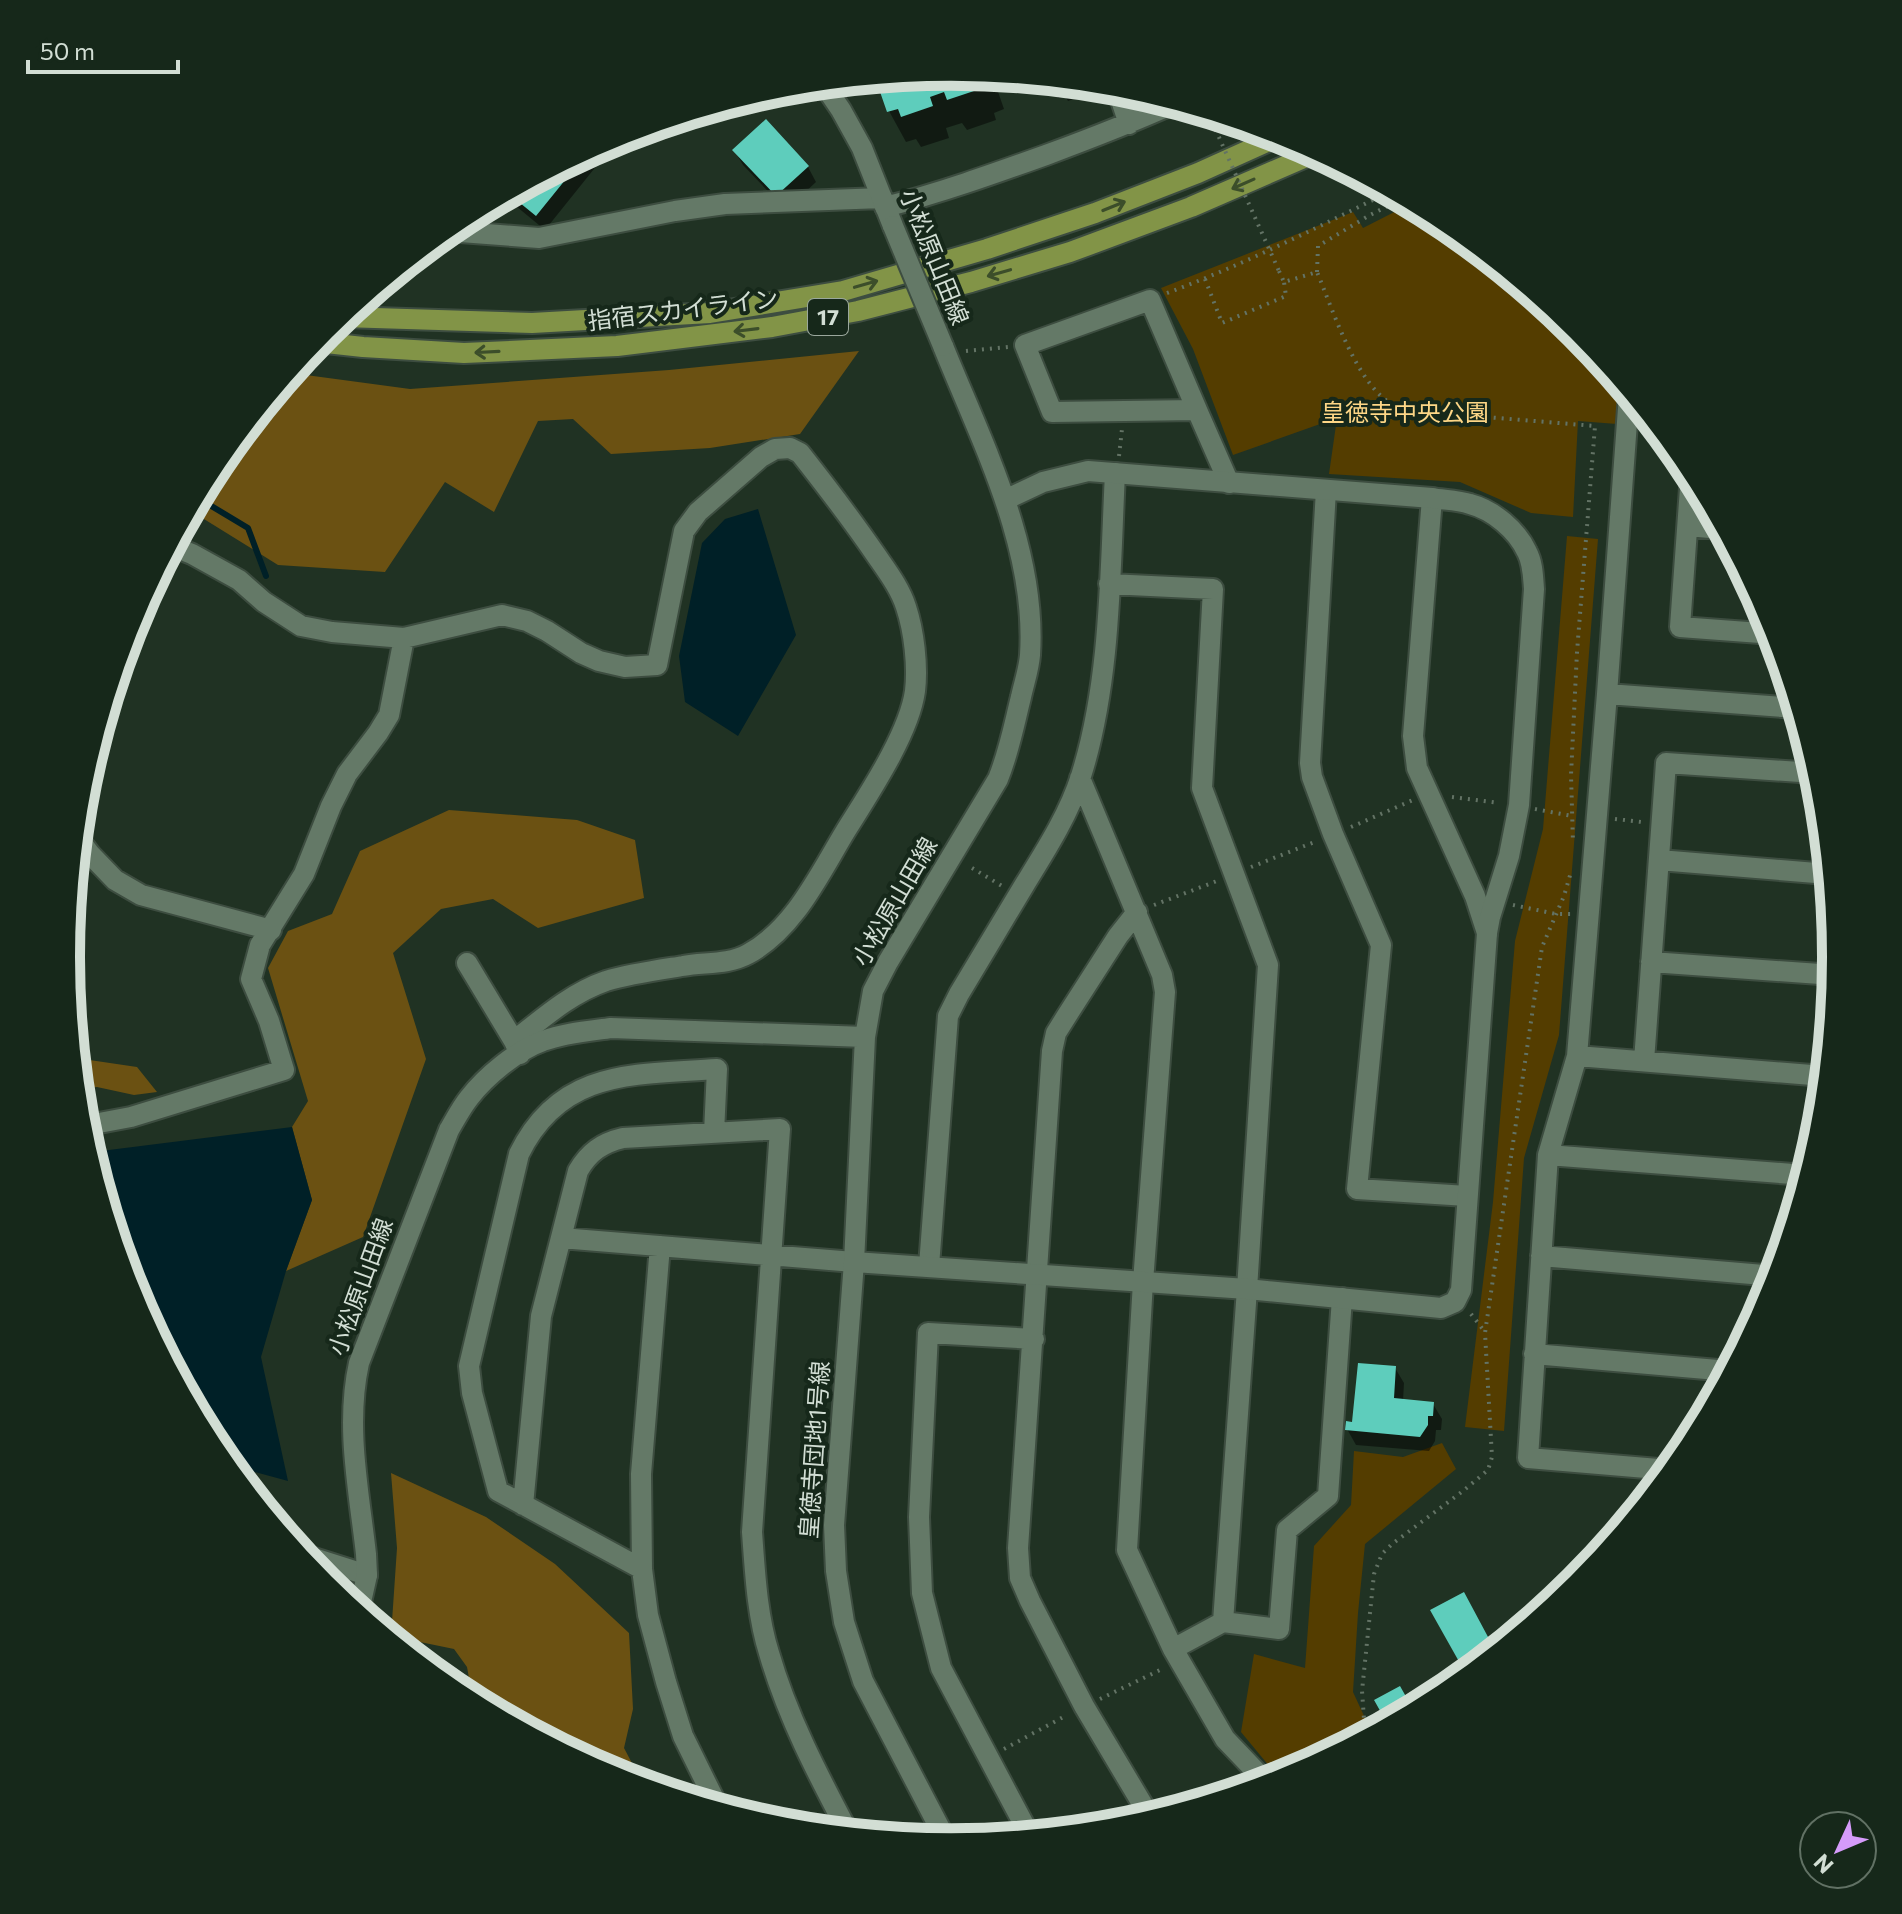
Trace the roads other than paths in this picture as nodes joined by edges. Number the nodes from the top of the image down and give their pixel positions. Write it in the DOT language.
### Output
graph roads {
  1 [pos="830,94"];
  2 [pos="1122,103"];
  3 [pos="1157,111"];
  4 [pos="1129,124"];
  5 [pos="1263,144"];
  6 [pos="1300,159"];
  7 [pos="887,210"];
  8 [pos="468,233"];
  9 [pos="360,318"];
  10 [pos="333,343"];
  11 [pos="1197,410"];
  12 [pos="1628,410"];
  13 [pos="1117,468"];
  14 [pos="1229,483"];
  15 [pos="1326,490"];
  16 [pos="1690,497"];
  17 [pos="1432,498"];
  18 [pos="1005,500"];
  19 [pos="1688,526"];
  20 [pos="1708,528"];
  21 [pos="182,550"];
  22 [pos="1109,584"];
  23 [pos="1759,633"];
  24 [pos="404,638"];
  25 [pos="1607,694"];
  26 [pos="1785,707"];
  27 [pos="1801,772"];
  28 [pos="1080,778"];
  29 [pos="86,849"];
  30 [pos="1659,860"];
  31 [pos="1818,873"];
  32 [pos="1137,912"];
  33 [pos="271,930"];
  34 [pos="1487,933"];
  35 [pos="1651,962"];
  36 [pos="467,963"];
  37 [pos="1821,974"];
  38 [pos="865,1037"];
  39 [pos="517,1047"];
  40 [pos="1577,1056"];
  41 [pos="1644,1061"];
  42 [pos="1814,1075"];
  43 [pos="96,1123"];
  44 [pos="714,1133"];
  45 [pos="1548,1155"];
  46 [pos="1794,1174"];
  47 [pos="1467,1196"];
  48 [pos="561,1238"];
  49 [pos="660,1246"];
  50 [pos="771,1255"];
  51 [pos="1541,1256"];
  52 [pos="854,1262"];
  53 [pos="929,1266"];
  54 [pos="1036,1273"];
  55 [pos="1762,1275"];
  56 [pos="1143,1282"];
  57 [pos="1247,1289"];
  58 [pos="1342,1298"];
  59 [pos="1034,1339"];
  60 [pos="1534,1354"];
  61 [pos="1717,1370"];
  62 [pos="1655,1469"];
  63 [pos="523,1505"];
  64 [pos="324,1561"];
  65 [pos="642,1569"];
  66 [pos="367,1575"];
  67 [pos="362,1598"];
  68 [pos="1223,1622"];
  69 [pos="1177,1654"];
  70 [pos="1257,1772"];
  71 [pos="711,1794"];
  72 [pos="1143,1806"];
  73 [pos="843,1821"];
  74 [pos="1024,1825"];
  75 [pos="939,1828"];
  1 -- 7 [label="street, 小松原山田線"];
  2 -- 4 [label="street"];
  3 -- 4 [label="street"];
  4 -- 7 [label="street"];
  9 -- 5 [label="main road, 指宿スカイライン / 17, one-way"];
  6 -- 10 [label="main road, 指宿スカイライン / 17, one-way"];
  7 -- 8 [label="street"];
  7 -- 18 [label="street, 小松原山田線, bridge"];
  11 -- 11 [label="street"];
  11 -- 14 [label="street"];
  12 -- 25 [label="street"];
  13 -- 14 [label="street"];
  13 -- 18 [label="street"];
  13 -- 22 [label="street"];
  14 -- 15 [label="street"];
  15 -- 17 [label="street"];
  15 -- 47 [label="street"];
  16 -- 19 [label="street"];
  17 -- 34 [label="street"];
  17 -- 34 [label="street"];
  18 -- 38 [label="street, 小松原山田線"];
  19 -- 20 [label="street"];
  19 -- 23 [label="street"];
  21 -- 24 [label="street"];
  22 -- 28 [label="street"];
  22 -- 57 [label="street"];
  24 -- 33 [label="street"];
  24 -- 39 [label="street"];
  25 -- 26 [label="street"];
  25 -- 40 [label="street"];
  27 -- 30 [label="street"];
  28 -- 32 [label="street"];
  28 -- 53 [label="street"];
  29 -- 33 [label="street"];
  30 -- 31 [label="street"];
  30 -- 35 [label="street"];
  32 -- 54 [label="street"];
  32 -- 56 [label="street"];
  33 -- 43 [label="street"];
  34 -- 47 [label="street"];
  35 -- 37 [label="street"];
  35 -- 41 [label="street"];
  36 -- 39 [label="street"];
  38 -- 39 [label="street, 小松原山田線"];
  38 -- 52 [label="street, 皇徳寺団地1号線"];
  39 -- 66 [label="street, 小松原山田線"];
  40 -- 41 [label="street"];
  40 -- 45 [label="street"];
  41 -- 42 [label="street"];
  44 -- 48 [label="street"];
  44 -- 50 [label="street"];
  44 -- 63 [label="street"];
  45 -- 46 [label="street"];
  45 -- 51 [label="street"];
  47 -- 58 [label="street"];
  48 -- 49 [label="street"];
  48 -- 63 [label="street"];
  49 -- 50 [label="street"];
  49 -- 65 [label="street"];
  50 -- 52 [label="street"];
  50 -- 73 [label="street"];
  51 -- 55 [label="street"];
  51 -- 60 [label="street"];
  52 -- 53 [label="street"];
  52 -- 75 [label="street, 皇徳寺団地1号線"];
  53 -- 54 [label="street"];
  54 -- 56 [label="street"];
  54 -- 59 [label="street"];
  56 -- 57 [label="street"];
  56 -- 69 [label="street"];
  57 -- 58 [label="street"];
  57 -- 68 [label="street"];
  58 -- 68 [label="street"];
  59 -- 72 [label="street"];
  59 -- 74 [label="street"];
  60 -- 61 [label="street"];
  60 -- 62 [label="street"];
  63 -- 65 [label="street"];
  64 -- 66 [label="street"];
  65 -- 71 [label="street"];
  66 -- 67 [label="street, 小松原山田線"];
  68 -- 69 [label="street"];
  69 -- 70 [label="street"];
}
